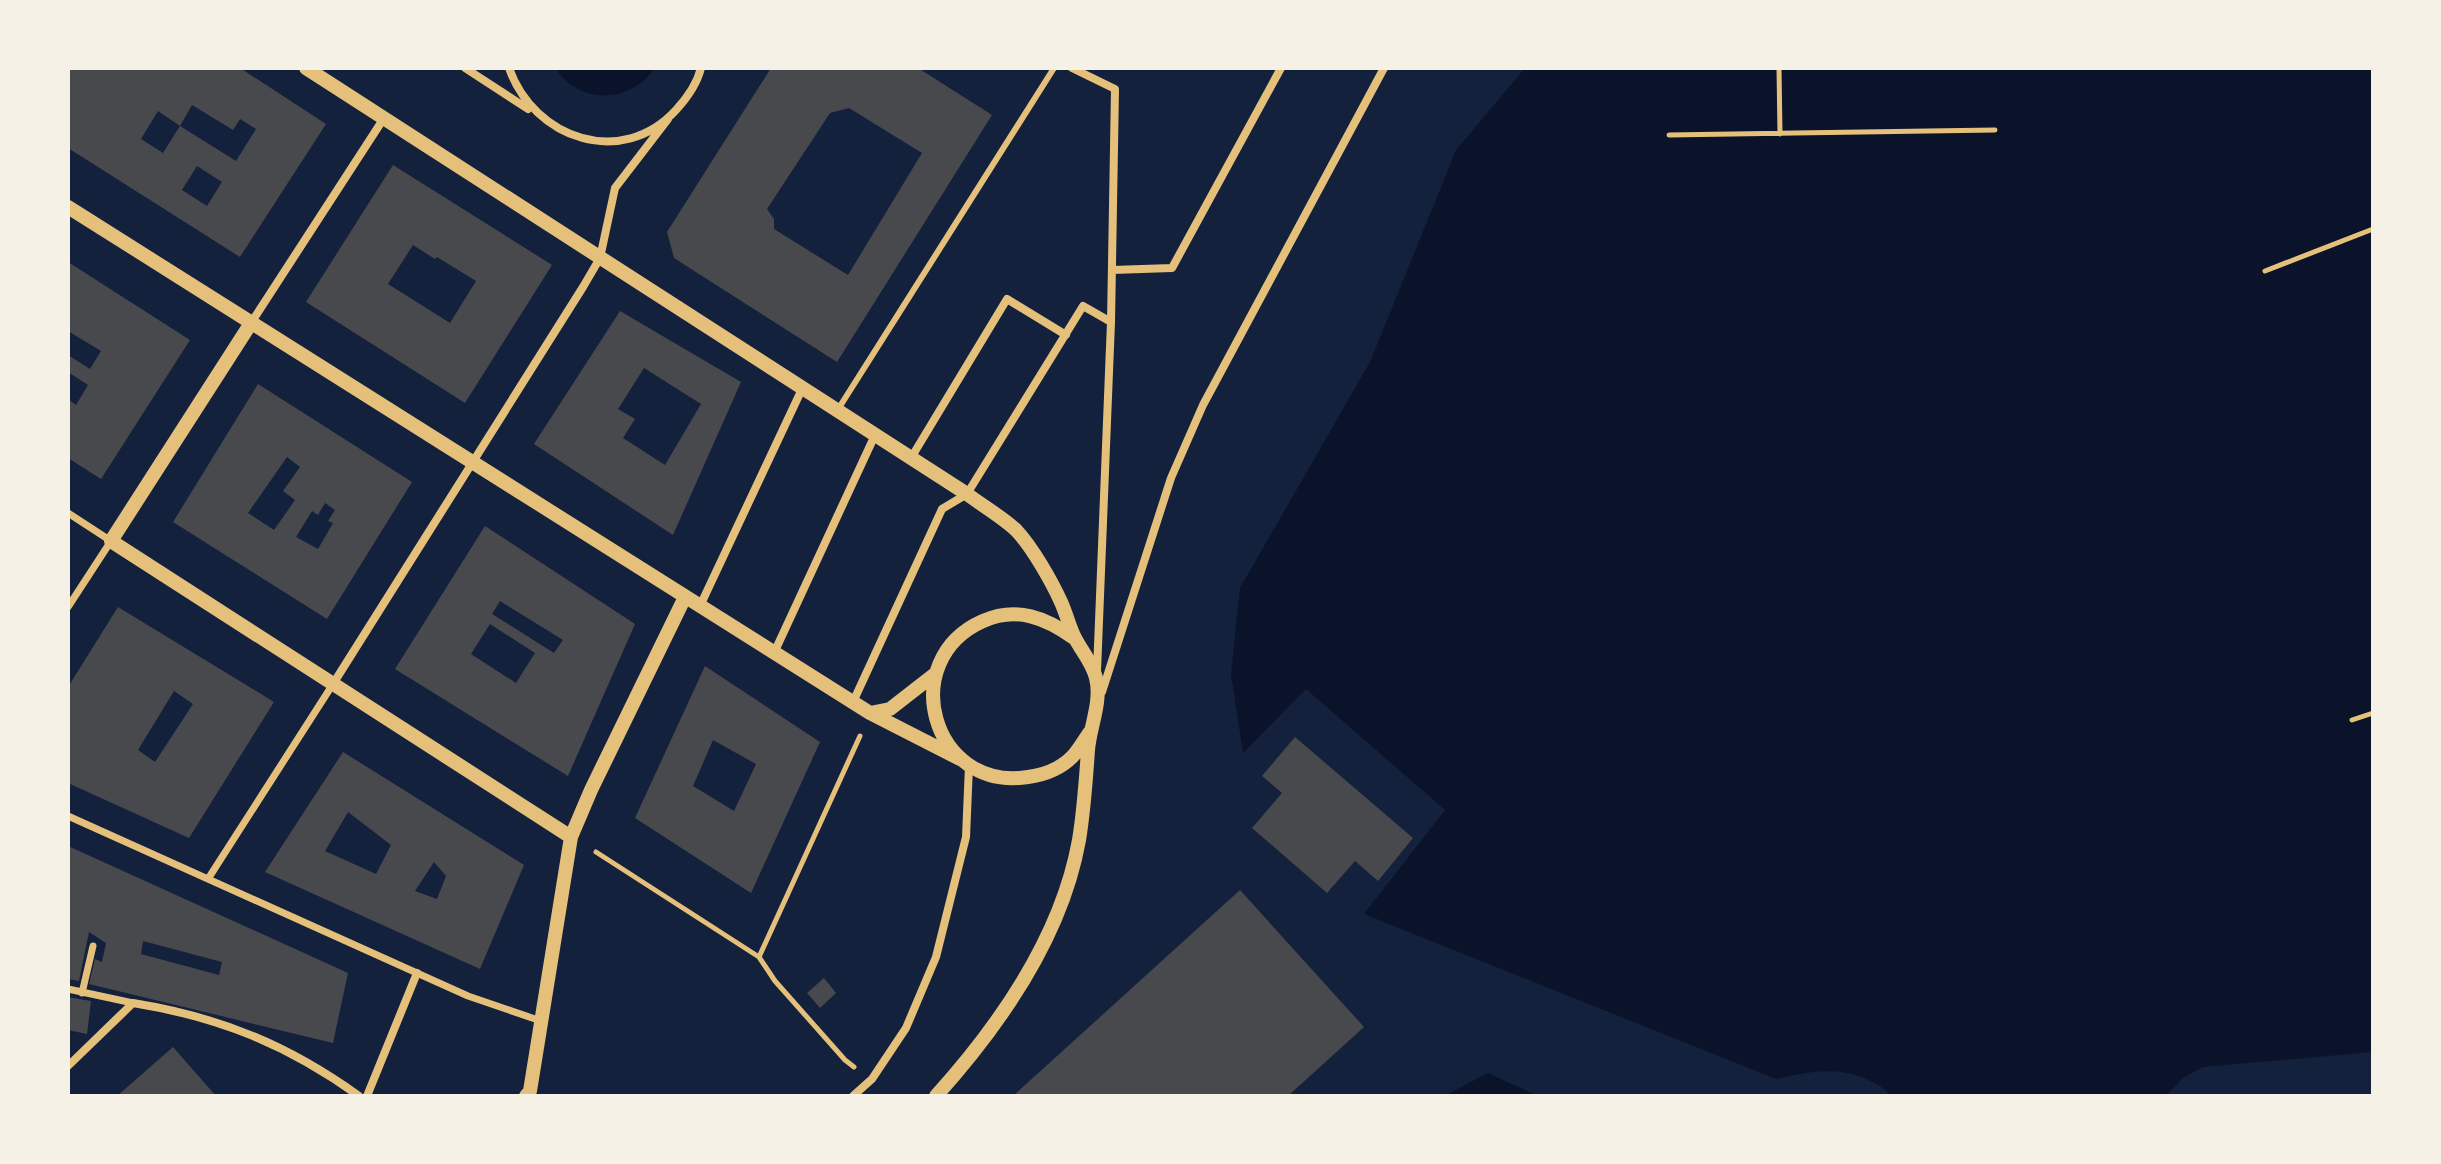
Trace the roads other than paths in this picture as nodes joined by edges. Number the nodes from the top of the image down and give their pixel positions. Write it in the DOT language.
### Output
graph roads {
  1 [pos="306,68"];
  2 [pos="465,68"];
  3 [pos="509,68"];
  4 [pos="701,68"];
  5 [pos="1054,68"];
  6 [pos="1072,68"];
  7 [pos="1281,68"];
  8 [pos="1384,68"];
  9 [pos="536,114"];
  10 [pos="384,118"];
  11 [pos="668,119"];
  12 [pos="68,207"];
  13 [pos="600,258"];
  14 [pos="1112,270"];
  15 [pos="1111,322"];
  16 [pos="251,323"];
  17 [pos="1066,335"];
  18 [pos="802,389"];
  19 [pos="837,411"];
  20 [pos="875,435"];
  21 [pos="911,458"];
  22 [pos="473,462"];
  23 [pos="967,494"];
  24 [pos="68,513"];
  25 [pos="111,541"];
  26 [pos="685,597"];
  27 [pos="700,606"];
  28 [pos="68,607"];
  29 [pos="1075,638"];
  30 [pos="774,653"];
  31 [pos="935,674"];
  32 [pos="1097,680"];
  33 [pos="333,684"];
  34 [pos="853,702"];
  35 [pos="1097,704"];
  36 [pos="870,713"];
  37 [pos="1090,732"];
  38 [pos="964,762"];
  39 [pos="68,816"];
  40 [pos="571,837"];
  41 [pos="208,879"];
  42 [pos="93,946"];
  43 [pos="417,973"];
  44 [pos="68,989"];
  45 [pos="82,993"];
  46 [pos="133,1003"];
  47 [pos="541,1021"];
  48 [pos="68,1065"];
  49 [pos="359,1096"];
  50 [pos="367,1096"];
  51 [pos="526,1096"];
  52 [pos="853,1096"];
  53 [pos="936,1096"];
  1 -- 10 [label="street"];
  2 -- 9 [label="street"];
  3 -- 9 [label="street"];
  4 -- 11 [label="street"];
  5 -- 19 [label="lane"];
  6 -- 14 [label="street"];
  7 -- 14 [label="street"];
  8 -- 35 [label="street"];
  9 -- 11 [label="street"];
  10 -- 13 [label="street"];
  10 -- 16 [label="street"];
  11 -- 13 [label="street"];
  12 -- 16 [label="street"];
  13 -- 18 [label="street"];
  13 -- 22 [label="street"];
  14 -- 15 [label="street"];
  15 -- 17 [label="street"];
  15 -- 32 [label="street"];
  16 -- 22 [label="street"];
  16 -- 25 [label="street"];
  17 -- 21 [label="street"];
  17 -- 23 [label="street"];
  18 -- 19 [label="street"];
  18 -- 27 [label="street"];
  19 -- 20 [label="street"];
  20 -- 21 [label="street"];
  20 -- 30 [label="street"];
  21 -- 23 [label="street"];
  22 -- 26 [label="street"];
  22 -- 33 [label="street"];
  23 -- 29 [label="street"];
  23 -- 34 [label="street"];
  24 -- 25 [label="street"];
  25 -- 28 [label="street"];
  25 -- 33 [label="street"];
  26 -- 27 [label="street"];
  26 -- 40 [label="street"];
  27 -- 30 [label="street"];
  29 -- 31 [label="street"];
  29 -- 32 [label="street"];
  30 -- 34 [label="street"];
  31 -- 36 [label="street"];
  31 -- 38 [label="street"];
  32 -- 35 [label="street"];
  33 -- 40 [label="street"];
  33 -- 41 [label="street"];
  34 -- 36 [label="street"];
  35 -- 37 [label="street"];
  36 -- 38 [label="street"];
  37 -- 38 [label="street"];
  37 -- 53 [label="street"];
  38 -- 52 [label="street"];
  39 -- 41 [label="street"];
  40 -- 47 [label="street"];
  41 -- 43 [label="street"];
  42 -- 45 [label="street"];
  43 -- 47 [label="street"];
  43 -- 50 [label="street"];
  44 -- 45 [label="street"];
  45 -- 46 [label="street"];
  46 -- 48 [label="street"];
  46 -- 49 [label="street"];
  47 -- 51 [label="street"];
}
